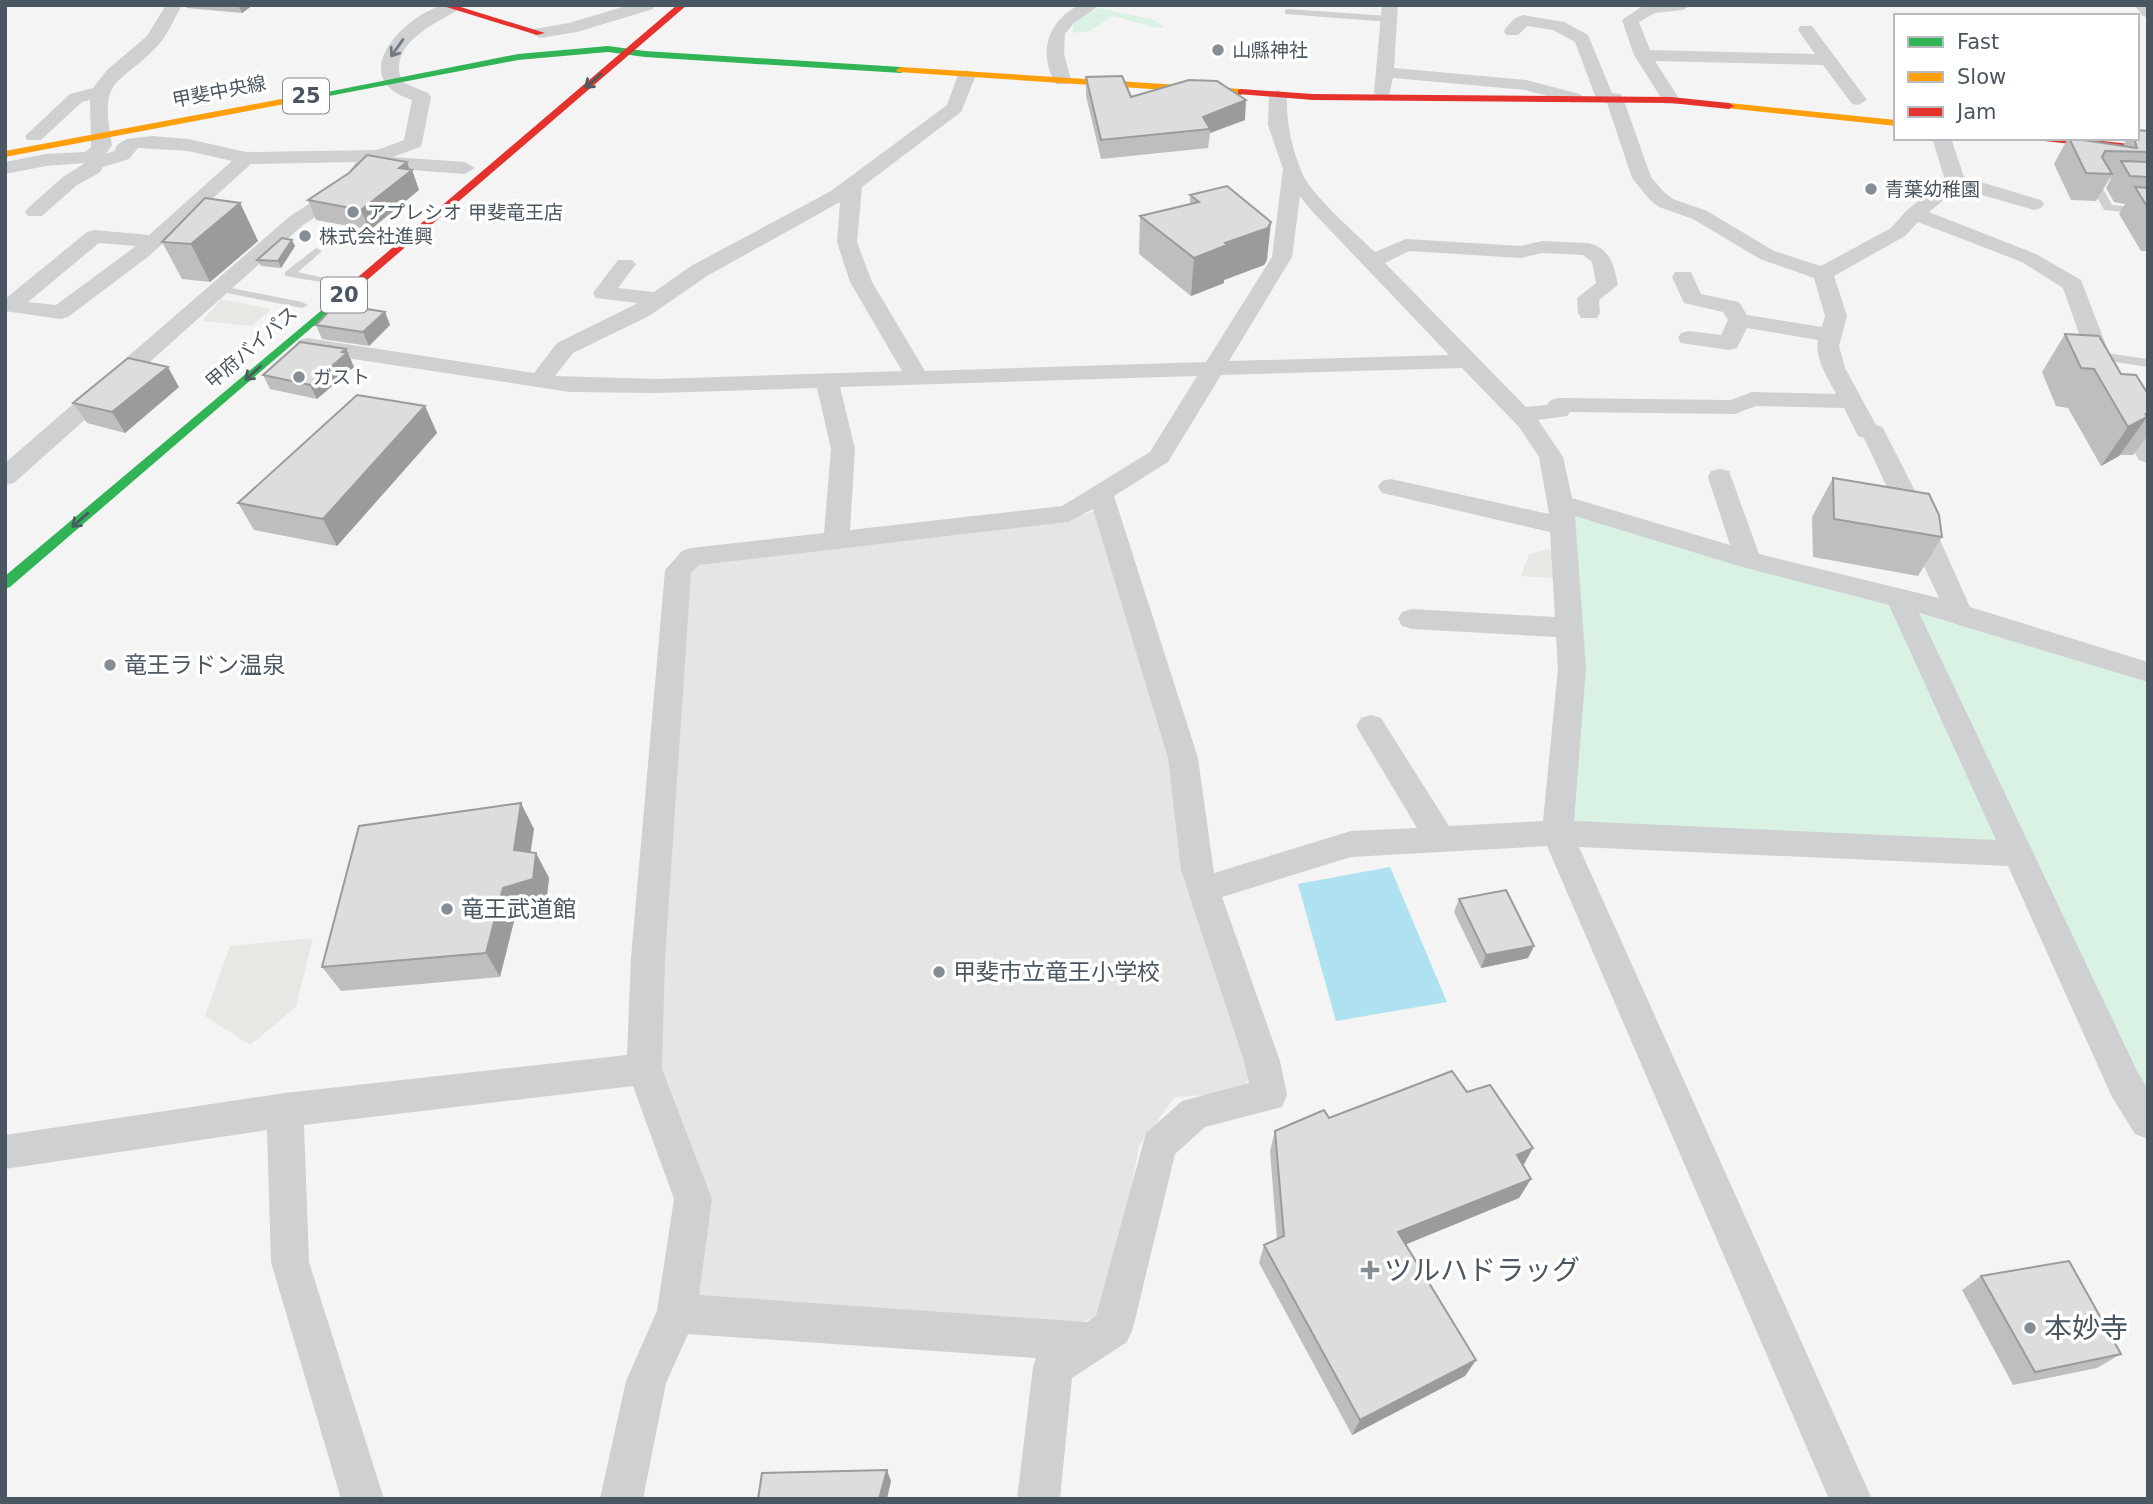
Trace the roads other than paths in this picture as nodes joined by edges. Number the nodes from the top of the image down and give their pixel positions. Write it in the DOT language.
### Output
graph roads {
  1 [pos="174,5"];
  2 [pos="647,5"];
  3 [pos="662,5"];
  4 [pos="683,5"];
  5 [pos="1092,5"];
  6 [pos="1683,5"];
  7 [pos="2143,5"];
  8 [pos="447,6"];
  9 [pos="1288,12"];
  10 [pos="1389,12"];
  11 [pos="2148,12"];
  12 [pos="1806,30"];
  13 [pos="1512,31"];
  14 [pos="540,33"];
  15 [pos="608,49"];
  16 [pos="628,52"];
  17 [pos="1643,55"];
  18 [pos="1829,60"];
  19 [pos="1384,72"];
  20 [pos="967,75"];
  21 [pos="391,80"];
  22 [pos="1062,80"];
  23 [pos="99,92"];
  24 [pos="1279,95"];
  25 [pos="1574,98"];
  26 [pos="1610,98"];
  27 [pos="1382,100"];
  28 [pos="1671,100"];
  29 [pos="1858,100"];
  30 [pos="526,117"];
  31 [pos="1894,123"];
  32 [pos="100,135"];
  33 [pos="34,136"];
  34 [pos="1942,140"];
  35 [pos="2063,140"];
  36 [pos="2148,149"];
  37 [pos="5,153"];
  38 [pos="246,158"];
  39 [pos="373,159"];
  40 [pos="93,160"];
  41 [pos="470,164"];
  42 [pos="5,168"];
  43 [pos="1293,175"];
  44 [pos="1955,181"];
  45 [pos="2108,182"];
  46 [pos="852,184"];
  47 [pos="444,186"];
  48 [pos="2034,204"];
  49 [pos="2148,211"];
  50 [pos="35,212"];
  51 [pos="1914,214"];
  52 [pos="153,242"];
  53 [pos="316,251"];
  54 [pos="1371,262"];
  55 [pos="625,264"];
  56 [pos="1823,274"];
  57 [pos="1683,277"];
  58 [pos="334,278"];
  59 [pos="221,289"];
  60 [pos="658,299"];
  61 [pos="302,305"];
  62 [pos="1589,313"];
  63 [pos="1739,320"];
  64 [pos="284,333"];
  65 [pos="1831,335"];
  66 [pos="1689,338"];
  67 [pos="2099,356"];
  68 [pos="1466,361"];
  69 [pos="2148,363"];
  70 [pos="1213,368"];
  71 [pos="918,379"];
  72 [pos="540,380"];
  73 [pos="827,382"];
  74 [pos="1852,401"];
  75 [pos="1520,415"];
  76 [pos="2148,455"];
  77 [pos="5,477"];
  78 [pos="1720,477"];
  79 [pos="1391,487"];
  80 [pos="1101,493"];
  81 [pos="1562,515"];
  82 [pos="836,541"];
  83 [pos="1748,560"];
  84 [pos="5,584"];
  85 [pos="1899,598"];
  86 [pos="1959,613"];
  87 [pos="1412,619"];
  88 [pos="1569,628"];
  89 [pos="2148,672"];
  90 [pos="1371,726"];
  91 [pos="1557,832"];
  92 [pos="1440,839"];
  93 [pos="2020,854"];
  94 [pos="1204,889"];
  95 [pos="644,1069"];
  96 [pos="285,1110"];
  97 [pos="2148,1122"];
  98 [pos="5,1152"];
  99 [pos="677,1313"];
  100 [pos="1091,1342"];
  101 [pos="363,1499"];
  102 [pos="621,1499"];
  103 [pos="1038,1499"];
  104 [pos="1851,1499"];
  1 -- 23 [label="street"];
  2 -- 14 [label="street"];
  3 -- 15 [label="main road"];
  4 -- 16 [label="main road, 甲府バイパス / 20"];
  5 -- 22 [label="street"];
  6 -- 17 [label="street"];
  7 -- 11 [label="street"];
  8 -- 14 [label="main road"];
  8 -- 21 [label="street, one-way"];
  9 -- 10 [label="lane"];
  10 -- 19 [label="street"];
  12 -- 18 [label="street"];
  13 -- 26 [label="street"];
  15 -- 16 [label="main road, 甲斐中央線"];
  15 -- 21 [label="main road, 甲斐中央線 / 25"];
  15 -- 30 [label="main road"];
  16 -- 20 [label="main road, 甲斐中央線"];
  16 -- 64 [label="main road, 甲府バイパス / 20, one-way"];
  17 -- 18 [label="street"];
  17 -- 28 [label="street"];
  18 -- 29 [label="street"];
  19 -- 25 [label="street"];
  19 -- 27 [label="street"];
  20 -- 22 [label="main road, 甲斐中央線"];
  20 -- 46 [label="street"];
  21 -- 32 [label="main road, 甲斐中央線 / 25"];
  21 -- 39 [label="street"];
  22 -- 24 [label="main road, 甲斐中央線"];
  23 -- 32 [label="street"];
  23 -- 33 [label="street"];
  24 -- 27 [label="main road, 甲斐中央線"];
  24 -- 43 [label="street"];
  25 -- 26 [label="main road, 甲斐中央線"];
  25 -- 27 [label="main road, 甲斐中央線"];
  26 -- 28 [label="main road, 甲斐中央線"];
  26 -- 56 [label="street"];
  28 -- 31 [label="main road, 甲斐中央線"];
  32 -- 37 [label="main road, 甲斐中央線 / 25"];
  32 -- 40 [label="street"];
  34 -- 44 [label="street"];
  35 -- 36 [label="main road"];
  38 -- 39 [label="street"];
  38 -- 40 [label="street"];
  38 -- 52 [label="street"];
  39 -- 41 [label="street"];
  39 -- 59 [label="street"];
  40 -- 42 [label="street"];
  40 -- 50 [label="street"];
  41 -- 47 [label="main road"];
  43 -- 54 [label="street"];
  43 -- 70 [label="street"];
  44 -- 48 [label="street"];
  44 -- 51 [label="street"];
  45 -- 49 [label="lane"];
  46 -- 60 [label="street"];
  46 -- 71 [label="street"];
  51 -- 56 [label="street"];
  51 -- 67 [label="street"];
  52 -- 52 [label="street"];
  53 -- 58 [label="lane"];
  54 -- 62 [label="street"];
  54 -- 68 [label="street"];
  55 -- 60 [label="street"];
  56 -- 65 [label="street"];
  57 -- 63 [label="street"];
  58 -- 61 [label="main road, 甲府バイパス / 20"];
  59 -- 61 [label="lane"];
  59 -- 77 [label="street"];
  60 -- 72 [label="street"];
  61 -- 64 [label="main road, 甲府バイパス / 20"];
  63 -- 65 [label="street"];
  63 -- 66 [label="street"];
  64 -- 72 [label="street"];
  64 -- 84 [label="main road, 甲府バイパス / 20, one-way"];
  65 -- 74 [label="street"];
  67 -- 69 [label="lane"];
  67 -- 76 [label="street"];
  68 -- 70 [label="street"];
  68 -- 75 [label="street"];
  70 -- 71 [label="street"];
  70 -- 80 [label="street"];
  71 -- 73 [label="street"];
  72 -- 73 [label="street"];
  73 -- 82 [label="street"];
  74 -- 75 [label="street"];
  74 -- 86 [label="street"];
  75 -- 81 [label="street"];
  78 -- 83 [label="street"];
  79 -- 81 [label="street"];
  80 -- 82 [label="street"];
  80 -- 94 [label="street"];
  81 -- 83 [label="street"];
  81 -- 88 [label="street"];
  82 -- 95 [label="street"];
  83 -- 85 [label="street"];
  85 -- 86 [label="street"];
  85 -- 93 [label="street"];
  86 -- 89 [label="street"];
  87 -- 88 [label="street"];
  88 -- 91 [label="street"];
  90 -- 92 [label="street"];
  91 -- 92 [label="street"];
  91 -- 93 [label="street"];
  91 -- 104 [label="street"];
  92 -- 94 [label="street"];
  93 -- 97 [label="street"];
  94 -- 100 [label="street"];
  95 -- 96 [label="street"];
  95 -- 99 [label="street"];
  96 -- 98 [label="street"];
  96 -- 101 [label="street"];
  99 -- 100 [label="street"];
  99 -- 102 [label="street"];
  100 -- 103 [label="street"];
}
